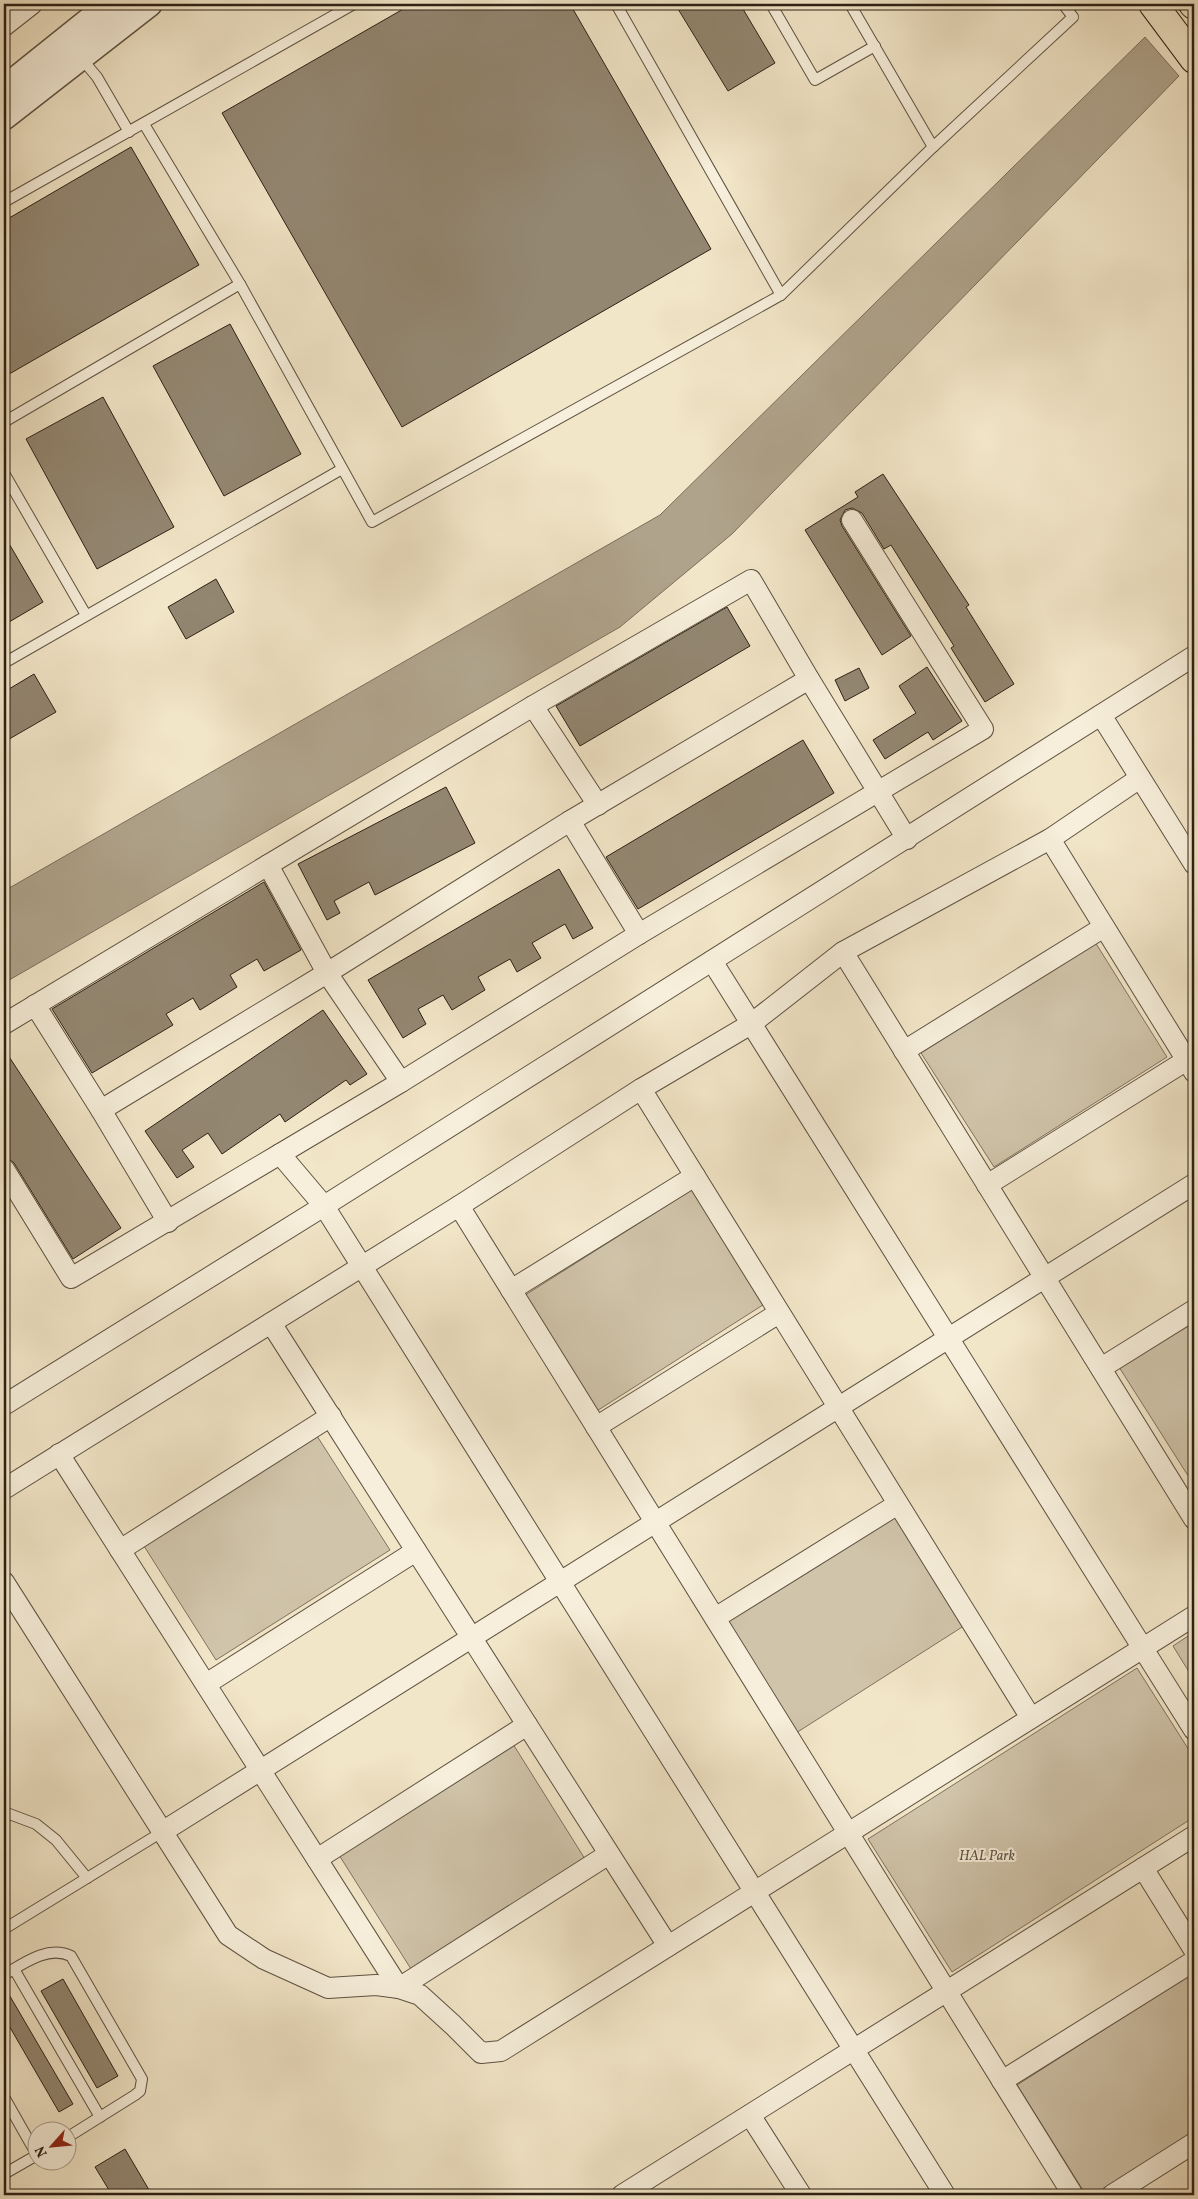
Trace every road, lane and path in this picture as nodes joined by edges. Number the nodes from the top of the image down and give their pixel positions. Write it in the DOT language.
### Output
graph roads {
  1 [pos="32,4"];
  2 [pos="110,4"];
  3 [pos="149,4"];
  4 [pos="354,4"];
  5 [pos="616,4"];
  6 [pos="771,4"];
  7 [pos="850,4"];
  8 [pos="1063,4"];
  9 [pos="1153,4"];
  10 [pos="4,26"];
  11 [pos="874,46"];
  12 [pos="81,58"];
  13 [pos="1194,59"];
  14 [pos="4,89"];
  15 [pos="4,117"];
  16 [pos="144,124"];
  17 [pos="129,132"];
  18 [pos="933,147"];
  19 [pos="4,202"];
  20 [pos="240,284"];
  21 [pos="781,295"];
  22 [pos="4,422"];
  23 [pos="342,469"];
  24 [pos="4,473"];
  25 [pos="852,520"];
  26 [pos="86,615"];
  27 [pos="1194,656"];
  28 [pos="4,663"];
  29 [pos="809,679"];
  30 [pos="533,706"];
  31 [pos="1101,716"];
  32 [pos="1140,778"];
  33 [pos="878,793"];
  34 [pos="598,804"];
  35 [pos="570,820"];
  36 [pos="906,839"];
  37 [pos="1050,839"];
  38 [pos="1194,864"];
  39 [pos="268,866"];
  40 [pos="1104,927"];
  41 [pos="639,934"];
  42 [pos="843,952"];
  43 [pos="712,961"];
  44 [pos="327,973"];
  45 [pos="35,1006"];
  46 [pos="4,1024"];
  47 [pos="752,1024"];
  48 [pos="904,1052"];
  49 [pos="1191,1066"];
  50 [pos="401,1082"];
  51 [pos="641,1089"];
  52 [pos="102,1110"];
  53 [pos="280,1154"];
  54 [pos="4,1169"];
  55 [pos="694,1176"];
  56 [pos="1194,1184"];
  57 [pos="987,1185"];
  58 [pos="324,1206"];
  59 [pos="459,1206"];
  60 [pos="168,1222"];
  61 [pos="362,1266"];
  62 [pos="1044,1278"];
  63 [pos="511,1290"];
  64 [pos="1194,1310"];
  65 [pos="779,1313"];
  66 [pos="271,1323"];
  67 [pos="948,1338"];
  68 [pos="1100,1368"];
  69 [pos="4,1404"];
  70 [pos="838,1408"];
  71 [pos="330,1416"];
  72 [pos="596,1427"];
  73 [pos="59,1454"];
  74 [pos="4,1489"];
  75 [pos="1188,1494"];
  76 [pos="898,1504"];
  77 [pos="1194,1519"];
  78 [pos="655,1522"];
  79 [pos="120,1550"];
  80 [pos="416,1550"];
  81 [pos="4,1582"];
  82 [pos="560,1582"];
  83 [pos="1194,1616"];
  84 [pos="715,1618"];
  85 [pos="472,1638"];
  86 [pos="1143,1648"];
  87 [pos="206,1684"];
  88 [pos="1031,1718"];
  89 [pos="527,1725"];
  90 [pos="1194,1730"];
  91 [pos="261,1770"];
  92 [pos="4,1812"];
  93 [pos="162,1832"];
  94 [pos="848,1833"];
  95 [pos="1194,1836"];
  96 [pos="609,1854"];
  97 [pos="317,1860"];
  98 [pos="1143,1868"];
  99 [pos="87,1878"];
  100 [pos="755,1892"];
  101 [pos="4,1929"];
  102 [pos="668,1946"];
  103 [pos="1194,1950"];
  104 [pos="1194,1961"];
  105 [pos="14,1969"];
  106 [pos="4,1975"];
  107 [pos="399,1988"];
  108 [pos="946,1992"];
  109 [pos="854,2050"];
  110 [pos="1002,2081"];
  111 [pos="4,2097"];
  112 [pos="750,2115"];
  113 [pos="100,2117"];
  114 [pos="78,2131"];
  115 [pos="28,2138"];
  116 [pos="1194,2144"];
  117 [pos="28,2159"];
  118 [pos="4,2174"];
  119 [pos="622,2195"];
  120 [pos="801,2195"];
  121 [pos="945,2195"];
  122 [pos="1073,2195"];
  123 [pos="1112,2195"];
  1 -- 10 [label="street"];
  2 -- 14 [label="street"];
  3 -- 12 [label="street"];
  4 -- 16 [label="lane"];
  5 -- 21 [label="lane"];
  6 -- 11 [label="lane"];
  7 -- 11 [label="lane"];
  8 -- 18 [label="lane"];
  9 -- 13 [label="main road"];
  11 -- 18 [label="lane"];
  12 -- 15 [label="street"];
  12 -- 17 [label="lane"];
  16 -- 17 [label="lane"];
  16 -- 20 [label="lane"];
  17 -- 19 [label="lane"];
  18 -- 21 [label="lane"];
  20 -- 22 [label="lane"];
  20 -- 23 [label="lane"];
  21 -- 23 [label="lane"];
  23 -- 26 [label="lane"];
  24 -- 26 [label="lane"];
  25 -- 33 [label="street"];
  26 -- 28 [label="lane"];
  27 -- 31 [label="street"];
  29 -- 30 [label="street"];
  29 -- 33 [label="street"];
  29 -- 34 [label="street"];
  30 -- 34 [label="street"];
  30 -- 39 [label="street"];
  31 -- 32 [label="street"];
  31 -- 36 [label="street"];
  32 -- 37 [label="street"];
  32 -- 38 [label="street"];
  33 -- 36 [label="street"];
  33 -- 41 [label="street"];
  34 -- 35 [label="street"];
  35 -- 41 [label="street"];
  35 -- 44 [label="street"];
  36 -- 43 [label="street"];
  37 -- 40 [label="street"];
  37 -- 42 [label="street"];
  39 -- 44 [label="street"];
  39 -- 45 [label="street"];
  40 -- 48 [label="street"];
  40 -- 49 [label="street"];
  41 -- 50 [label="street"];
  42 -- 47 [label="street"];
  42 -- 48 [label="street"];
  43 -- 47 [label="street"];
  43 -- 58 [label="street"];
  44 -- 50 [label="street"];
  44 -- 52 [label="street"];
  45 -- 46 [label="street"];
  45 -- 52 [label="street"];
  47 -- 51 [label="street"];
  47 -- 67 [label="street"];
  48 -- 57 [label="street"];
  49 -- 57 [label="street"];
  50 -- 53 [label="street"];
  51 -- 55 [label="street"];
  51 -- 59 [label="street"];
  52 -- 60 [label="street"];
  53 -- 58 [label="street"];
  53 -- 60 [label="street"];
  54 -- 60 [label="street"];
  55 -- 63 [label="street"];
  55 -- 65 [label="street"];
  56 -- 62 [label="street"];
  57 -- 62 [label="street"];
  58 -- 61 [label="street"];
  58 -- 69 [label="street"];
  59 -- 61 [label="street"];
  59 -- 63 [label="street"];
  61 -- 66 [label="street"];
  61 -- 82 [label="street"];
  62 -- 67 [label="street"];
  62 -- 68 [label="street"];
  63 -- 72 [label="street"];
  64 -- 68 [label="street"];
  65 -- 70 [label="street"];
  65 -- 72 [label="street"];
  66 -- 71 [label="street"];
  66 -- 73 [label="street"];
  67 -- 70 [label="street"];
  67 -- 86 [label="street"];
  68 -- 75 [label="street"];
  70 -- 76 [label="street"];
  70 -- 78 [label="street"];
  71 -- 79 [label="street"];
  71 -- 80 [label="street"];
  72 -- 78 [label="street"];
  73 -- 74 [label="street"];
  73 -- 79 [label="street"];
  75 -- 77 [label="street"];
  76 -- 84 [label="street"];
  76 -- 88 [label="street"];
  78 -- 82 [label="street"];
  78 -- 84 [label="street"];
  79 -- 87 [label="street"];
  80 -- 85 [label="street"];
  80 -- 87 [label="street"];
  81 -- 93 [label="street"];
  82 -- 85 [label="street"];
  82 -- 100 [label="street"];
  83 -- 86 [label="street"];
  84 -- 94 [label="street"];
  85 -- 89 [label="street"];
  85 -- 91 [label="street"];
  86 -- 88 [label="street"];
  86 -- 90 [label="street"];
  87 -- 91 [label="street"];
  88 -- 94 [label="street"];
  89 -- 96 [label="street"];
  89 -- 97 [label="street"];
  91 -- 93 [label="street"];
  91 -- 97 [label="street"];
  92 -- 99 [label="lane"];
  93 -- 99 [label="lane"];
  93 -- 107 [label="street"];
  94 -- 100 [label="street"];
  94 -- 108 [label="street"];
  95 -- 98 [label="street"];
  96 -- 102 [label="street"];
  96 -- 107 [label="street"];
  97 -- 107 [label="street"];
  98 -- 103 [label="street"];
  98 -- 108 [label="street"];
  99 -- 101 [label="lane"];
  100 -- 102 [label="street"];
  100 -- 109 [label="street"];
  102 -- 107 [label="street"];
  104 -- 110 [label="street"];
  105 -- 106 [label="lane"];
  105 -- 113 [label="lane"];
  105 -- 113 [label="lane"];
  108 -- 109 [label="street"];
  108 -- 110 [label="street"];
  109 -- 112 [label="street"];
  109 -- 121 [label="street"];
  110 -- 122 [label="street"];
  111 -- 115 [label="lane"];
  112 -- 119 [label="street"];
  112 -- 120 [label="street"];
  113 -- 114 [label="lane"];
  116 -- 123 [label="street"];
  117 -- 118 [label="lane"];
}
